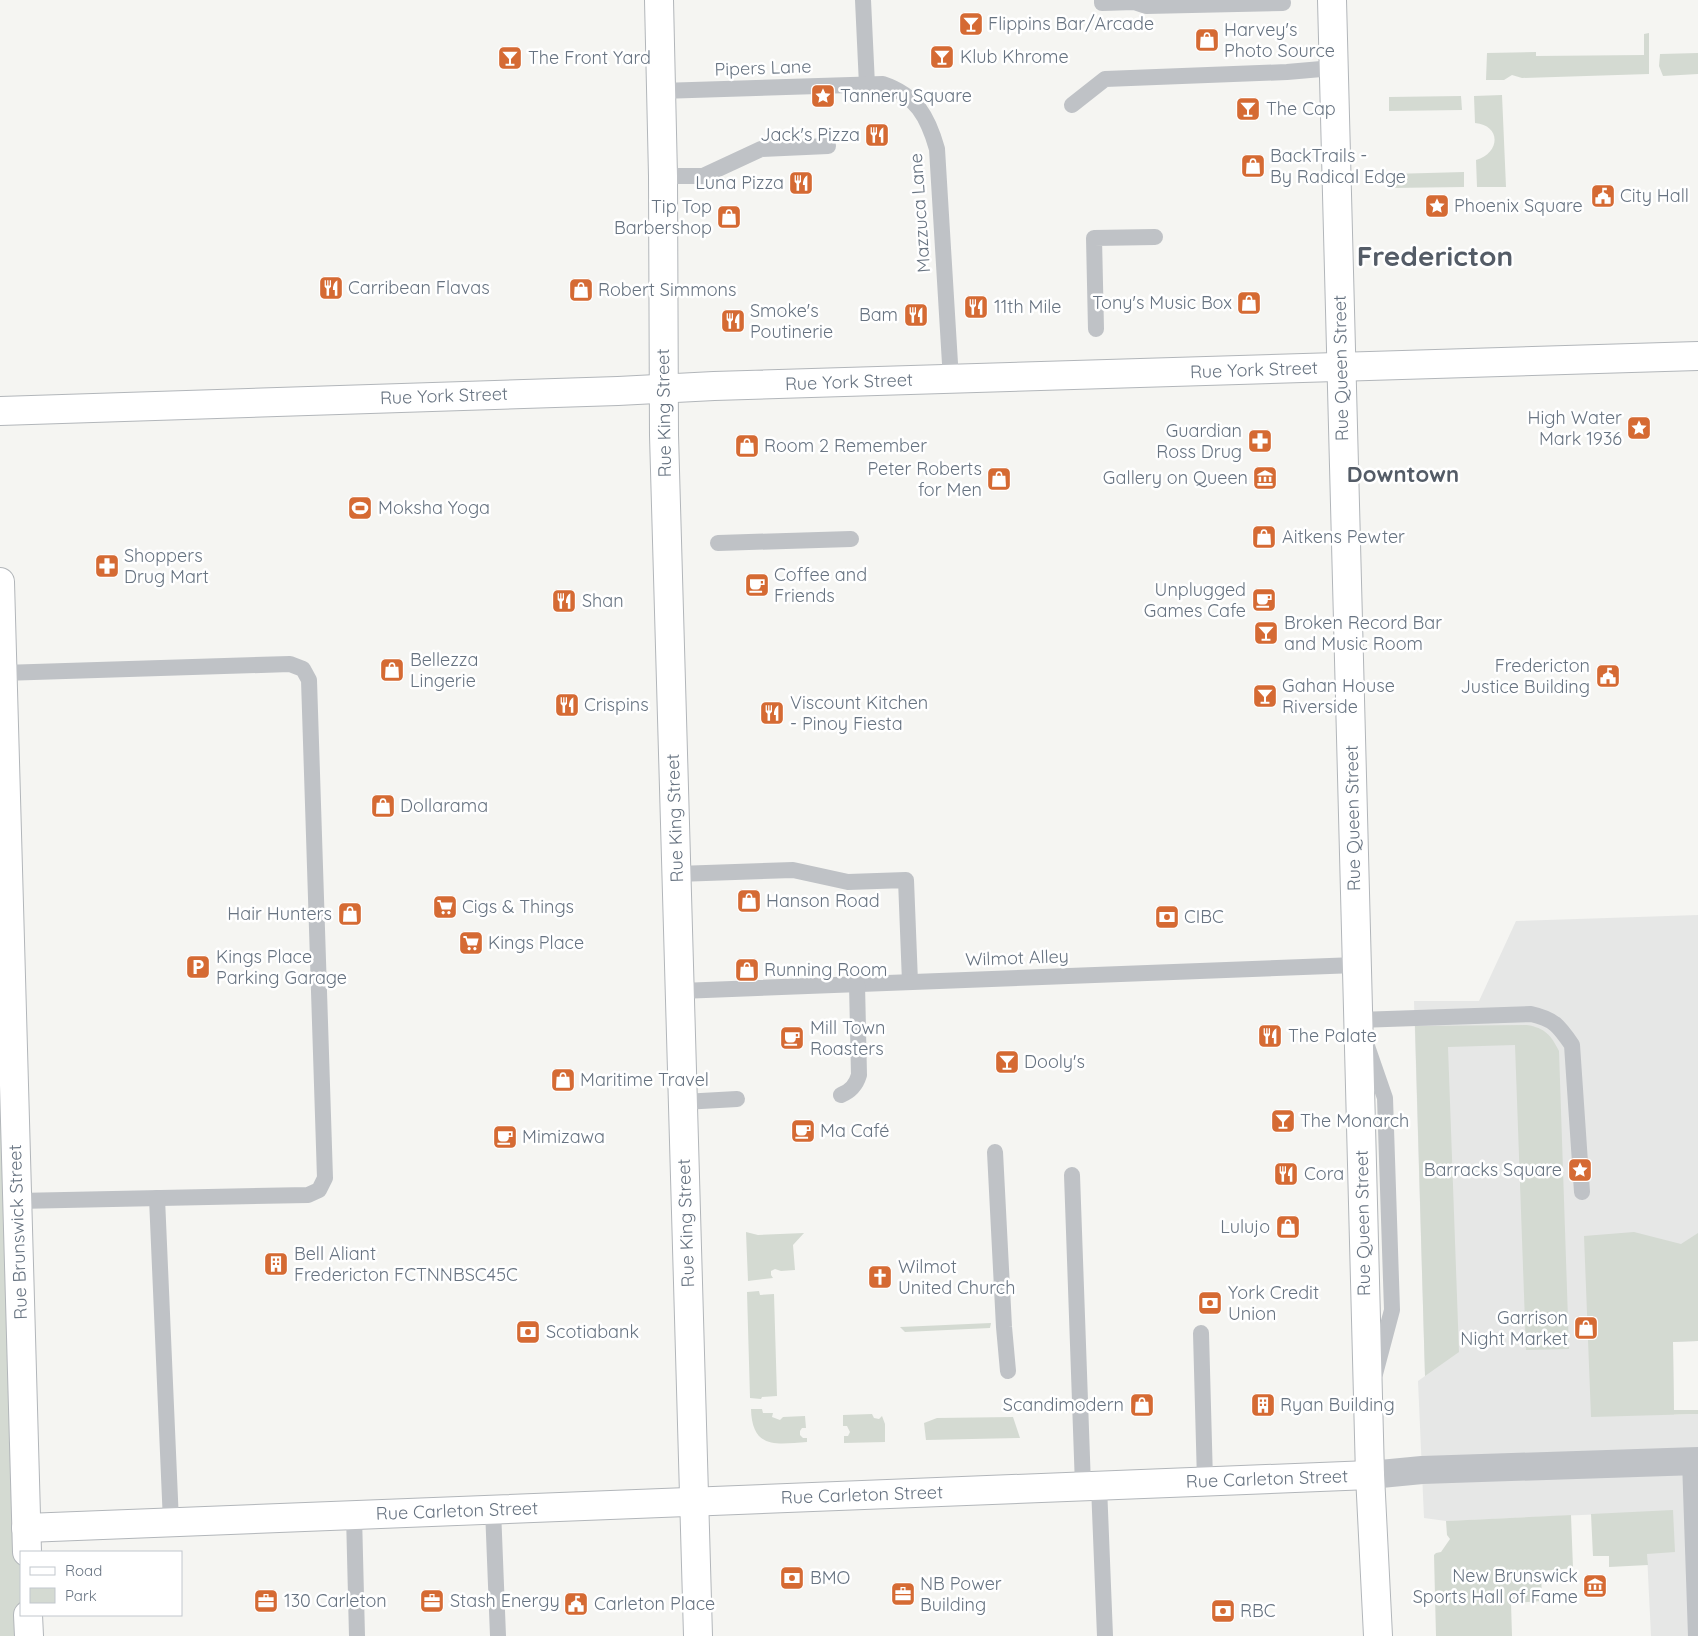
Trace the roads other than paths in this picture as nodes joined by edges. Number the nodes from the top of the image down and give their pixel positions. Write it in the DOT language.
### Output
graph roads {
  1 [pos="659,0"];
  2 [pos="863,0"];
  3 [pos="1102,0"];
  4 [pos="1332,0"];
  5 [pos="1283,3"];
  6 [pos="1333,68"];
  7 [pos="866,85"];
  8 [pos="660,92"];
  9 [pos="1072,105"];
  10 [pos="828,146"];
  11 [pos="663,176"];
  12 [pos="1155,237"];
  13 [pos="1096,329"];
  14 [pos="1698,356"];
  15 [pos="1341,367"];
  16 [pos="951,380"];
  17 [pos="664,389"];
  18 [pos="0,411"];
  19 [pos="851,539"];
  20 [pos="718,543"];
  21 [pos="0,582"];
  22 [pos="2,674"];
  23 [pos="677,874"];
  24 [pos="5,958"];
  25 [pos="1356,965"];
  26 [pos="910,982"];
  27 [pos="857,984"];
  28 [pos="680,991"];
  29 [pos="1358,1020"];
  30 [pos="841,1094"];
  31 [pos="737,1099"];
  32 [pos="683,1102"];
  33 [pos="995,1152"];
  34 [pos="1072,1175"];
  35 [pos="1582,1192"];
  36 [pos="157,1198"];
  37 [pos="17,1201"];
  38 [pos="1201,1333"];
  39 [pos="1008,1371"];
  40 [pos="1694,1461"];
  41 [pos="1370,1476"];
  42 [pos="1205,1481"];
  43 [pos="1091,1486"];
  44 [pos="695,1501"];
  45 [pos="493,1510"];
  46 [pos="354,1515"];
  47 [pos="171,1522"];
  48 [pos="26,1540"];
  49 [pos="28,1616"];
  50 [pos="29,1636"];
  51 [pos="358,1636"];
  52 [pos="498,1636"];
  53 [pos="698,1636"];
  54 [pos="1105,1636"];
  55 [pos="1378,1636"];
  56 [pos="1696,1636"];
  1 -- 8 [label="main road, Rue King Street"];
  2 -- 7 [label="lane"];
  3 -- 5 [label="lane"];
  4 -- 6 [label="main road, Rue Queen Street"];
  6 -- 9 [label="lane"];
  6 -- 15 [label="main road, Rue Queen Street"];
  7 -- 8 [label="lane, Pipers Lane"];
  7 -- 16 [label="lane, Mazzuca Lane"];
  8 -- 11 [label="main road, Rue King Street"];
  10 -- 11 [label="lane"];
  11 -- 17 [label="main road, Rue King Street"];
  12 -- 13 [label="lane"];
  14 -- 15 [label="main road, Rue York Street"];
  15 -- 16 [label="main road, Rue York Street"];
  15 -- 25 [label="main road, Rue Queen Street"];
  16 -- 17 [label="main road, Rue York Street"];
  17 -- 18 [label="main road, Rue York Street"];
  17 -- 23 [label="main road, Rue King Street"];
  19 -- 20 [label="lane"];
  21 -- 22 [label="main road, Rue Brunswick Street"];
  22 -- 24 [label="main road, Rue Brunswick Street"];
  22 -- 36 [label="lane"];
  23 -- 26 [label="lane"];
  23 -- 28 [label="main road, Rue King Street"];
  24 -- 37 [label="main road, Rue Brunswick Street"];
  25 -- 26 [label="lane, Wilmot Alley"];
  25 -- 29 [label="main road, Rue Queen Street"];
  26 -- 27 [label="lane, Wilmot Alley"];
  27 -- 28 [label="lane, Wilmot Alley"];
  27 -- 30 [label="lane"];
  28 -- 32 [label="main road, Rue King Street"];
  29 -- 35 [label="lane"];
  29 -- 41 [label="main road, Rue Queen Street"];
  31 -- 32 [label="lane"];
  32 -- 44 [label="main road, Rue King Street"];
  33 -- 39 [label="lane"];
  34 -- 43 [label="lane"];
  36 -- 37 [label="lane"];
  36 -- 47 [label="lane"];
  37 -- 48 [label="main road, Rue Brunswick Street"];
  38 -- 42 [label="lane"];
  40 -- 41 [label="street, Rue Carleton Street"];
  40 -- 56 [label="lane"];
  41 -- 42 [label="main road, Rue Carleton Street"];
  41 -- 55 [label="main road, Rue Queen Street"];
  42 -- 43 [label="main road, Rue Carleton Street"];
  43 -- 44 [label="main road, Rue Carleton Street"];
  43 -- 54 [label="lane"];
  44 -- 45 [label="main road, Rue Carleton Street"];
  44 -- 53 [label="main road, Rue King Street"];
  45 -- 46 [label="main road, Rue Carleton Street"];
  45 -- 52 [label="lane"];
  46 -- 47 [label="main road, Rue Carleton Street"];
  46 -- 51 [label="lane"];
  47 -- 48 [label="main road, Rue Carleton Street"];
  49 -- 50 [label="main road"];
}
